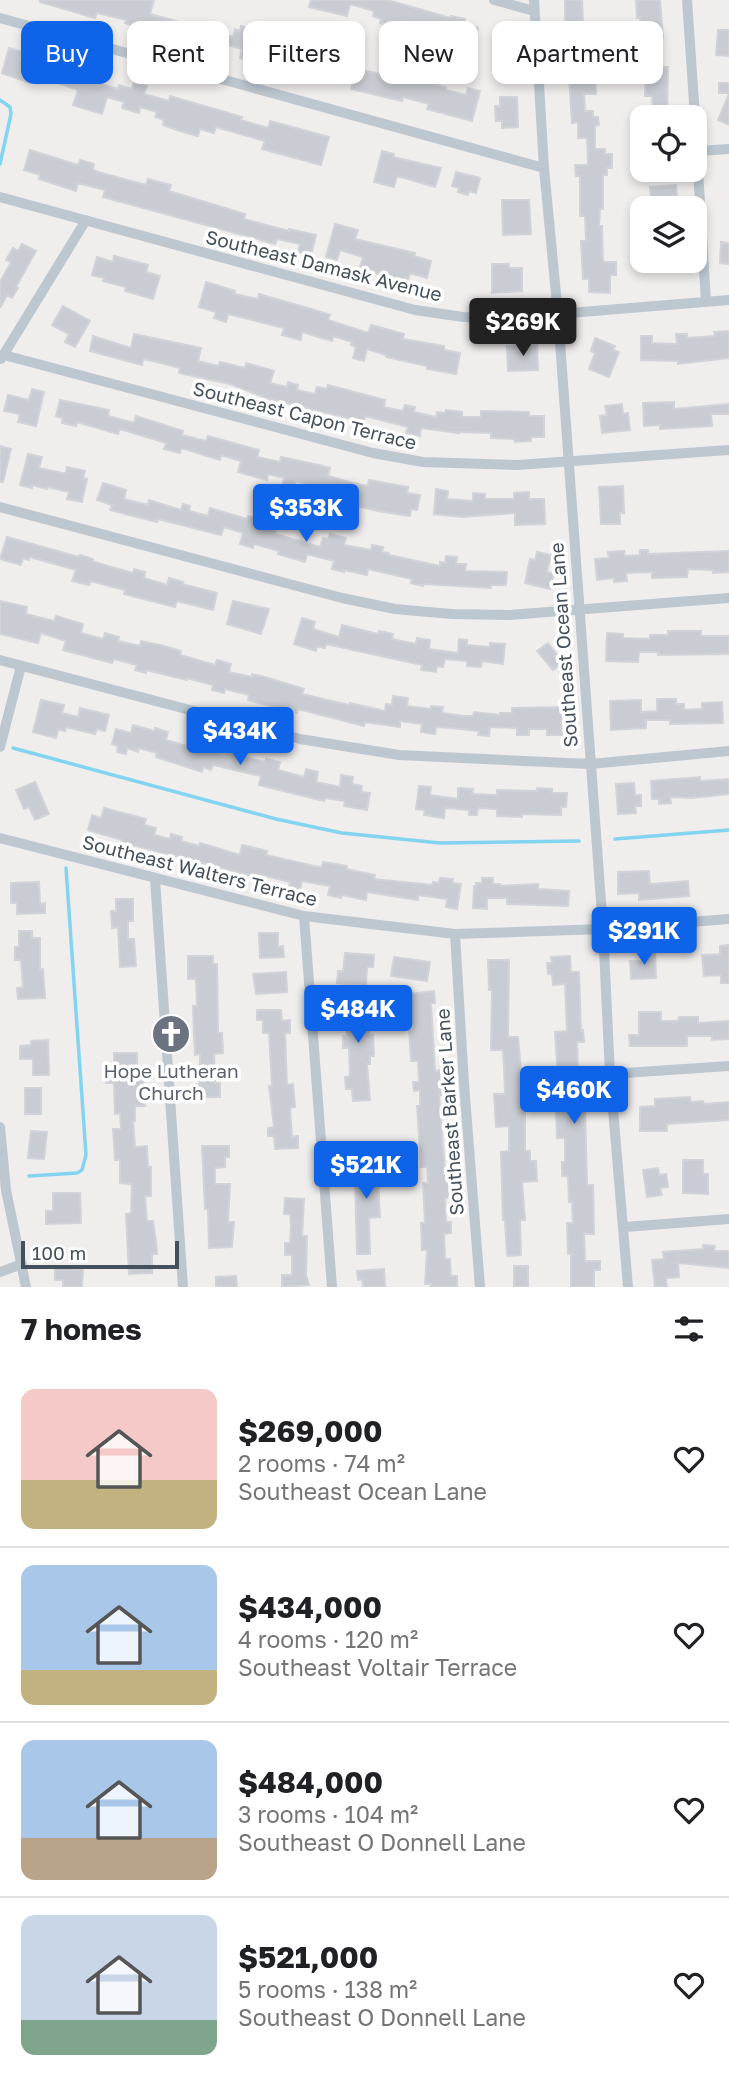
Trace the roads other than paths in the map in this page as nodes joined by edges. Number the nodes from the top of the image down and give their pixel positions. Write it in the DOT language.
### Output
graph roads {
  1 [pos="494,0"];
  2 [pos="687,0"];
  3 [pos="534,6"];
  4 [pos="0,18"];
  5 [pos="694,105"];
  6 [pos="729,149"];
  7 [pos="707,150"];
  8 [pos="544,168"];
  9 [pos="699,182"];
  10 [pos="0,197"];
  11 [pos="86,220"];
  12 [pos="729,300"];
  13 [pos="706,302"];
  14 [pos="558,315"];
  15 [pos="2,358"];
  16 [pos="729,450"];
  17 [pos="567,463"];
  18 [pos="0,507"];
  19 [pos="729,598"];
  20 [pos="578,609"];
  21 [pos="0,660"];
  22 [pos="22,666"];
  23 [pos="0,747"];
  24 [pos="729,751"];
  25 [pos="590,764"];
  26 [pos="0,838"];
  27 [pos="155,878"];
  28 [pos="304,916"];
  29 [pos="729,919"];
  30 [pos="603,929"];
  31 [pos="455,934"];
  32 [pos="729,1066"];
  33 [pos="610,1074"];
  34 [pos="0,1127"];
  35 [pos="729,1219"];
  36 [pos="625,1227"];
  37 [pos="22,1264"];
  38 [pos="0,1272"];
  39 [pos="26,1287"];
  40 [pos="183,1287"];
  41 [pos="331,1287"];
  42 [pos="480,1287"];
  43 [pos="628,1287"];
  1 -- 3 [label="street"];
  2 -- 5 [label="street"];
  3 -- 8 [label="street, Southeast Ocean Lane"];
  4 -- 8 [label="street"];
  6 -- 7 [label="street"];
  8 -- 14 [label="street, Southeast Ocean Lane"];
  9 -- 13 [label="street"];
  10 -- 11 [label="street, Southeast Damask Avenue"];
  11 -- 14 [label="street, Southeast Damask Avenue"];
  11 -- 15 [label="street"];
  12 -- 13 [label="street, Southeast Damask Avenue"];
  13 -- 14 [label="street, Southeast Damask Avenue"];
  14 -- 17 [label="street, Southeast Ocean Lane"];
  15 -- 17 [label="street, Southeast Capon Terrace"];
  16 -- 17 [label="street, Southeast Capon Terrace"];
  17 -- 20 [label="street, Southeast Ocean Lane"];
  18 -- 20 [label="street"];
  19 -- 20 [label="street"];
  20 -- 25 [label="street, Southeast Ocean Lane"];
  21 -- 22 [label="street"];
  22 -- 23 [label="street"];
  22 -- 25 [label="street"];
  24 -- 25 [label="street"];
  25 -- 30 [label="street, Southeast Ocean Lane"];
  26 -- 27 [label="street, Southeast Walters Terrace"];
  27 -- 28 [label="street, Southeast Walters Terrace"];
  27 -- 40 [label="street"];
  28 -- 31 [label="street, Southeast Walters Terrace"];
  28 -- 41 [label="street"];
  29 -- 30 [label="street, Southeast Walters Terrace"];
  30 -- 31 [label="street, Southeast Walters Terrace"];
  30 -- 33 [label="street, Southeast Ocean Lane"];
  31 -- 42 [label="street, Southeast Barker Lane"];
  32 -- 33 [label="street"];
  33 -- 36 [label="street, Southeast Ocean Lane"];
  34 -- 37 [label="street"];
  35 -- 36 [label="street"];
  36 -- 43 [label="street, Southeast Ocean Lane"];
  37 -- 38 [label="street"];
  37 -- 39 [label="street"];
}
